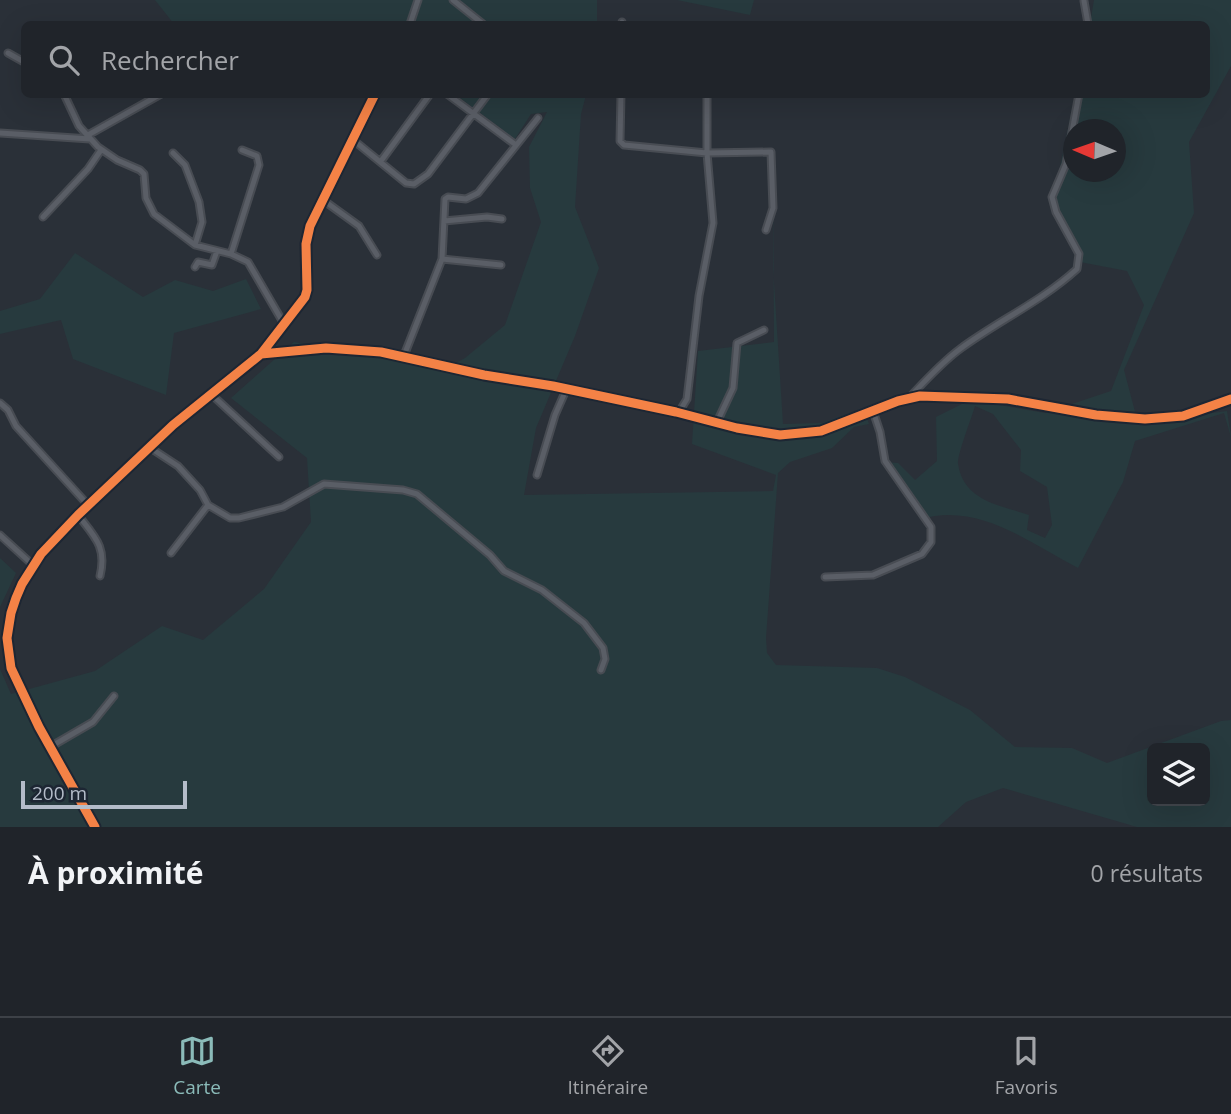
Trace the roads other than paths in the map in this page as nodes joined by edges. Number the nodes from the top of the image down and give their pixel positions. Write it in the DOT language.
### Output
graph roads {
  1 [pos="418,0"];
  2 [pos="453,0"];
  3 [pos="1084,1"];
  4 [pos="411,21"];
  5 [pos="479,21"];
  6 [pos="1087,21"];
  7 [pos="8,53"];
  8 [pos="21,60"];
  9 [pos="66,98"];
  10 [pos="153,98"];
  11 [pos="373,98"];
  12 [pos="427,98"];
  13 [pos="452,98"];
  14 [pos="485,98"];
  15 [pos="621,98"];
  16 [pos="707,98"];
  17 [pos="1078,98"];
  18 [pos="473,113"];
  19 [pos="538,118"];
  20 [pos="0,134"];
  21 [pos="89,137"];
  22 [pos="352,139"];
  23 [pos="516,145"];
  24 [pos="101,150"];
  25 [pos="242,150"];
  26 [pos="173,153"];
  27 [pos="707,153"];
  28 [pos="381,161"];
  29 [pos="323,200"];
  30 [pos="43,217"];
  31 [pos="502,219"];
  32 [pos="444,220"];
  33 [pos="766,230"];
  34 [pos="195,245"];
  35 [pos="216,251"];
  36 [pos="232,254"];
  37 [pos="377,255"];
  38 [pos="442,259"];
  39 [pos="501,265"];
  40 [pos="195,267"];
  41 [pos="284,324"];
  42 [pos="764,330"];
  43 [pos="261,354"];
  44 [pos="404,358"];
  45 [pos="566,390"];
  46 [pos="211,394"];
  47 [pos="909,398"];
  48 [pos="1231,399"];
  49 [pos="0,404"];
  50 [pos="873,411"];
  51 [pos="679,412"];
  52 [pos="716,422"];
  53 [pos="149,447"];
  54 [pos="279,457"];
  55 [pos="537,475"];
  56 [pos="88,505"];
  57 [pos="208,505"];
  58 [pos="78,515"];
  59 [pos="0,536"];
  60 [pos="171,554"];
  61 [pos="34,566"];
  62 [pos="100,576"];
  63 [pos="825,577"];
  64 [pos="601,670"];
  65 [pos="114,696"];
  66 [pos="50,747"];
  67 [pos="95,827"];
  1 -- 4 [label="street"];
  2 -- 5 [label="street"];
  3 -- 6 [label="street"];
  7 -- 8 [label="street"];
  9 -- 21 [label="street"];
  10 -- 21 [label="street"];
  11 -- 22 [label="street"];
  12 -- 28 [label="street"];
  13 -- 18 [label="street"];
  14 -- 18 [label="street"];
  15 -- 27 [label="street"];
  16 -- 27 [label="street"];
  17 -- 47 [label="street"];
  18 -- 23 [label="street"];
  18 -- 28 [label="street"];
  19 -- 23 [label="street"];
  20 -- 21 [label="street"];
  21 -- 24 [label="street"];
  22 -- 28 [label="street"];
  22 -- 29 [label="street"];
  23 -- 32 [label="street"];
  24 -- 30 [label="street"];
  24 -- 34 [label="street"];
  25 -- 36 [label="street"];
  26 -- 34 [label="street"];
  27 -- 33 [label="street"];
  27 -- 51 [label="street"];
  29 -- 37 [label="street"];
  29 -- 41 [label="street"];
  31 -- 32 [label="street"];
  32 -- 38 [label="street"];
  34 -- 35 [label="street"];
  35 -- 36 [label="street"];
  35 -- 40 [label="street"];
  36 -- 41 [label="street"];
  38 -- 39 [label="street"];
  38 -- 44 [label="street"];
  41 -- 43 [label="street"];
  42 -- 52 [label="street"];
  43 -- 44 [label="street"];
  43 -- 46 [label="street"];
  44 -- 45 [label="street"];
  45 -- 51 [label="street"];
  45 -- 55 [label="street"];
  46 -- 53 [label="street"];
  46 -- 54 [label="street"];
  47 -- 48 [label="street"];
  47 -- 50 [label="street"];
  49 -- 56 [label="street"];
  50 -- 52 [label="street"];
  50 -- 63 [label="street"];
  51 -- 52 [label="street"];
  53 -- 56 [label="street"];
  53 -- 57 [label="street"];
  56 -- 58 [label="street"];
  57 -- 60 [label="street"];
  57 -- 64 [label="street"];
  58 -- 61 [label="street"];
  58 -- 62 [label="street"];
  59 -- 61 [label="street"];
  61 -- 66 [label="street"];
  65 -- 66 [label="street"];
  66 -- 67 [label="street"];
}
